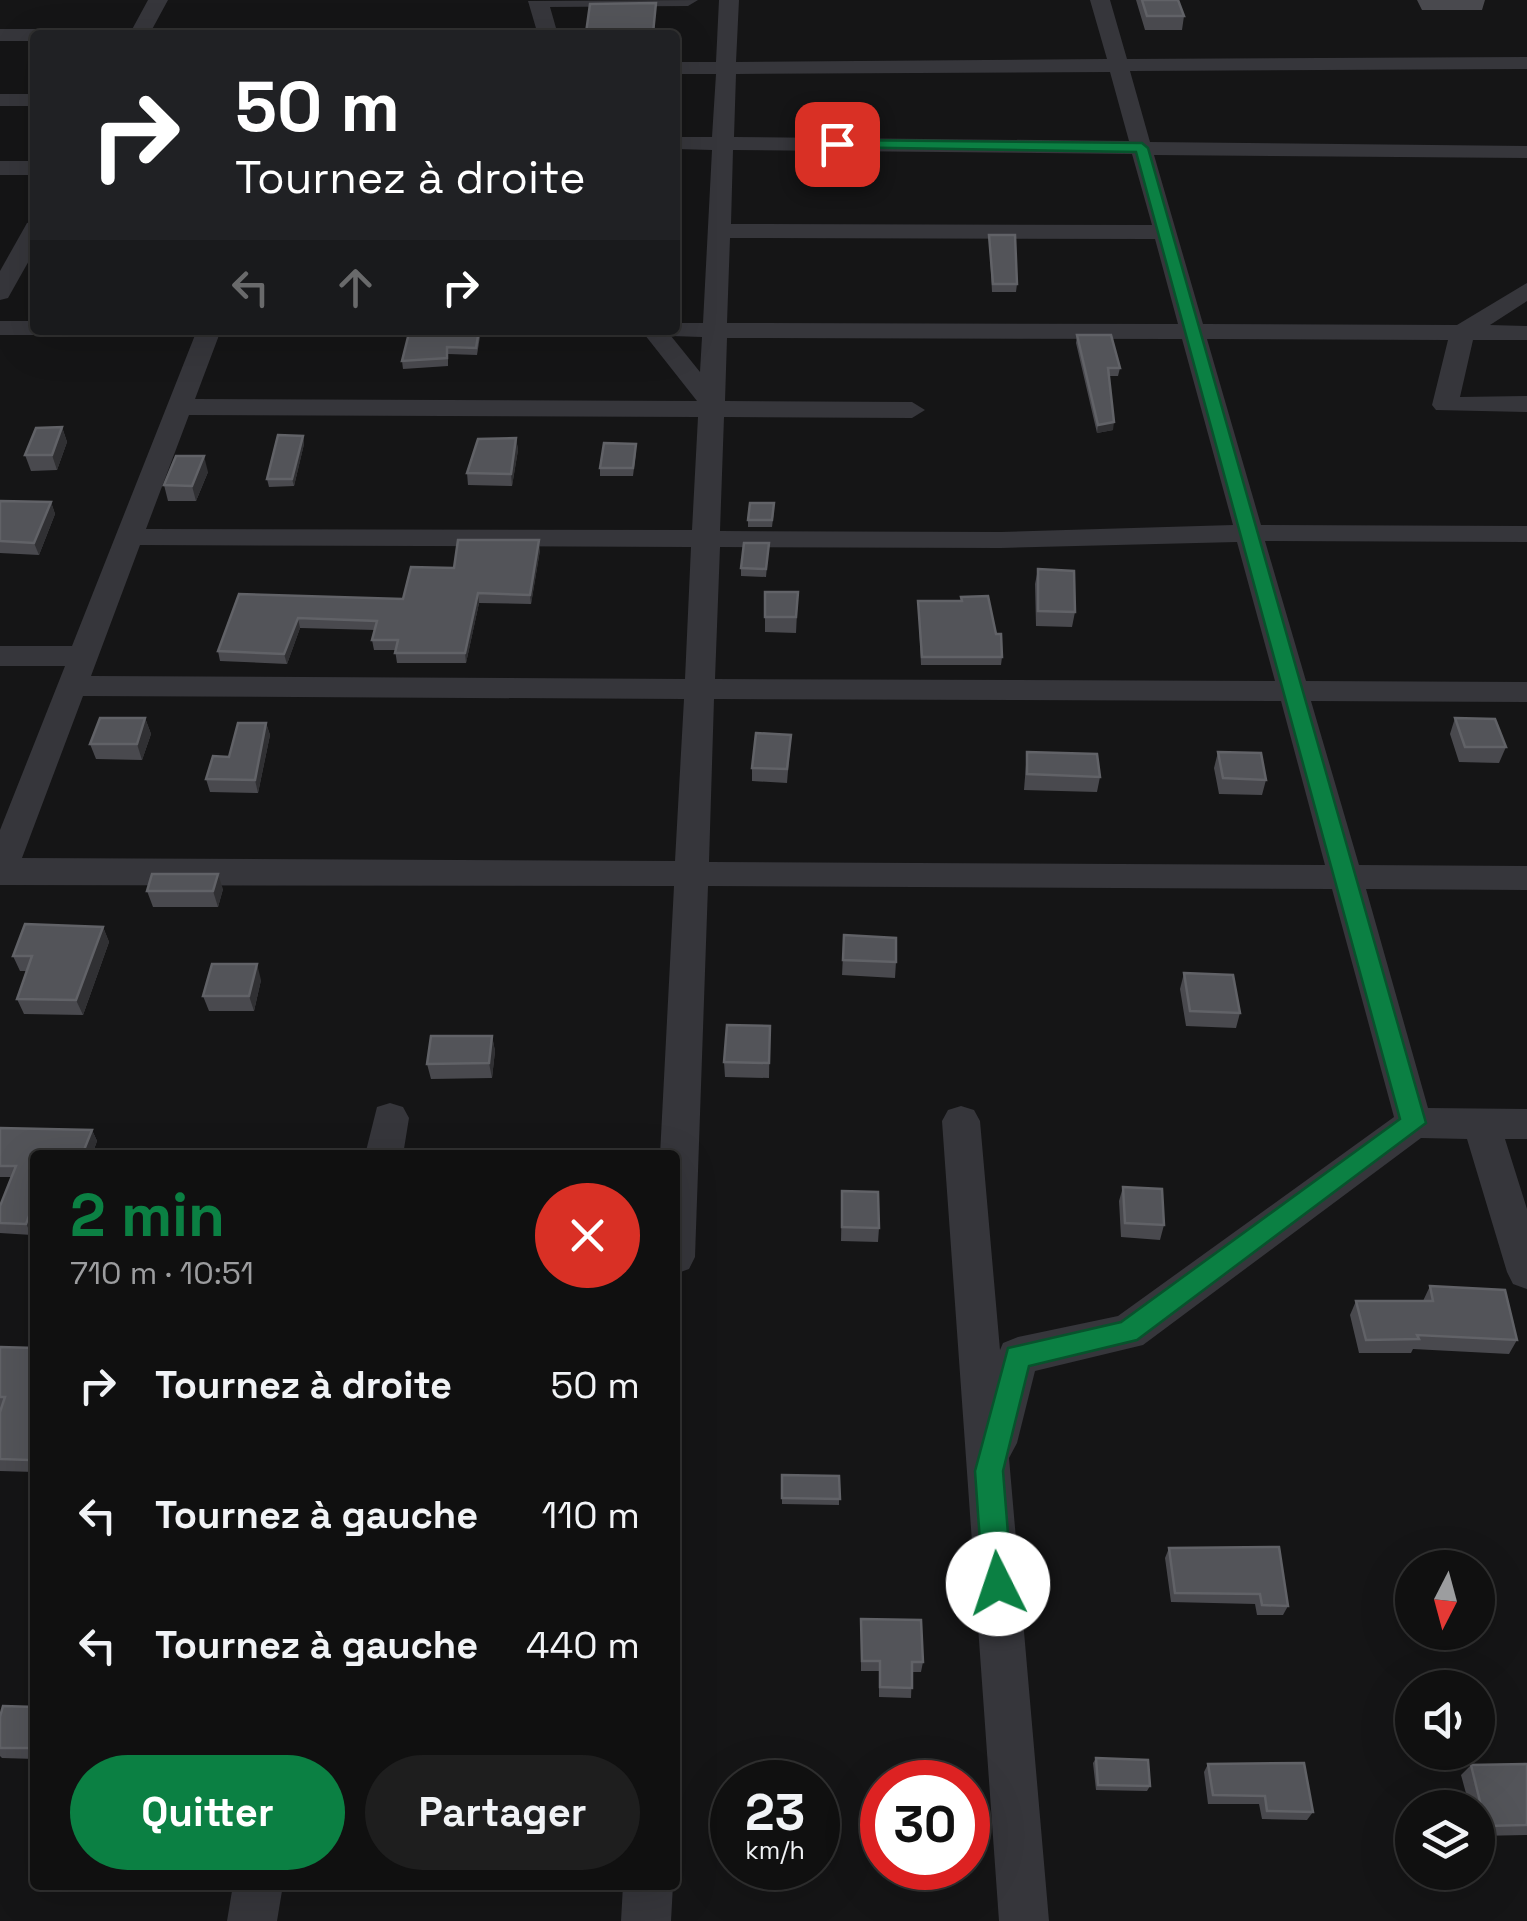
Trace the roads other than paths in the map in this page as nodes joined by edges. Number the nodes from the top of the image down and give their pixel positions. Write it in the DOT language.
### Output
graph roads {
  1 [pos="158,0"];
  2 [pos="538,0"];
  3 [pos="688,0"];
  4 [pos="729,0"];
  5 [pos="1100,0"];
  6 [pos="142,30"];
  7 [pos="547,30"];
  8 [pos="0,35"];
  9 [pos="30,35"];
  10 [pos="1527,63"];
  11 [pos="1118,65"];
  12 [pos="726,67"];
  13 [pos="680,68"];
  14 [pos="0,100"];
  15 [pos="30,100"];
  16 [pos="680,143"];
  17 [pos="723,143"];
  18 [pos="1142,148"];
  19 [pos="1527,152"];
  20 [pos="0,168"];
  21 [pos="30,168"];
  22 [pos="719,230"];
  23 [pos="1165,232"];
  24 [pos="30,238"];
  25 [pos="30,241"];
  26 [pos="0,243"];
  27 [pos="1527,290"];
  28 [pos="0,293"];
  29 [pos="0,328"];
  30 [pos="30,328"];
  31 [pos="680,330"];
  32 [pos="715,330"];
  33 [pos="1193,332"];
  34 [pos="1462,333"];
  35 [pos="1527,333"];
  36 [pos="207,335"];
  37 [pos="656,335"];
  38 [pos="1527,404"];
  39 [pos="712,406"];
  40 [pos="179,407"];
  41 [pos="912,410"];
  42 [pos="1249,533"];
  43 [pos="1527,534"];
  44 [pos="130,536"];
  45 [pos="706,539"];
  46 [pos="0,656"];
  47 [pos="84,656"];
  48 [pos="72,686"];
  49 [pos="700,688"];
  50 [pos="1293,691"];
  51 [pos="1527,692"];
  52 [pos="0,871"];
  53 [pos="692,874"];
  54 [pos="1345,877"];
  55 [pos="1527,878"];
  56 [pos="390,1118"];
  57 [pos="960,1120"];
  58 [pos="1414,1123"];
  59 [pos="1481,1124"];
  60 [pos="1527,1124"];
  61 [pos="385,1150"];
  62 [pos="680,1150"];
  63 [pos="1527,1272"];
  64 [pos="989,1471"];
  65 [pos="257,1890"];
  66 [pos="648,1890"];
  67 [pos="252,1921"];
  68 [pos="646,1921"];
  69 [pos="1024,1921"];
  1 -- 6 [label="street"];
  2 -- 3 [label="street"];
  2 -- 7 [label="street"];
  4 -- 12 [label="street"];
  5 -- 11 [label="street"];
  8 -- 9 [label="street"];
  10 -- 11 [label="street"];
  11 -- 12 [label="street"];
  11 -- 18 [label="street"];
  12 -- 13 [label="street"];
  12 -- 17 [label="street"];
  14 -- 15 [label="street"];
  16 -- 17 [label="street"];
  17 -- 18 [label="street"];
  17 -- 22 [label="street"];
  18 -- 19 [label="street"];
  18 -- 23 [label="street"];
  20 -- 21 [label="street"];
  22 -- 23 [label="street"];
  22 -- 32 [label="street"];
  23 -- 33 [label="street"];
  24 -- 26 [label="street"];
  25 -- 28 [label="street"];
  27 -- 34 [label="street"];
  29 -- 30 [label="street"];
  31 -- 32 [label="street"];
  32 -- 33 [label="street"];
  32 -- 39 [label="street"];
  33 -- 34 [label="street"];
  33 -- 42 [label="street"];
  34 -- 35 [label="street"];
  34 -- 38 [label="street"];
  36 -- 40 [label="street"];
  37 -- 39 [label="street"];
  39 -- 40 [label="street"];
  39 -- 41 [label="street"];
  39 -- 45 [label="street"];
  40 -- 44 [label="street"];
  42 -- 43 [label="street"];
  42 -- 45 [label="street"];
  42 -- 50 [label="street"];
  44 -- 45 [label="street"];
  44 -- 47 [label="street"];
  45 -- 49 [label="street"];
  46 -- 47 [label="street"];
  47 -- 48 [label="street"];
  48 -- 49 [label="street"];
  48 -- 52 [label="street"];
  49 -- 50 [label="street"];
  49 -- 53 [label="street"];
  50 -- 51 [label="street"];
  50 -- 54 [label="street"];
  52 -- 53 [label="street"];
  53 -- 54 [label="street"];
  53 -- 62 [label="street"];
  54 -- 55 [label="street"];
  54 -- 58 [label="street"];
  56 -- 61 [label="street"];
  57 -- 64 [label="street"];
  58 -- 59 [label="street"];
  58 -- 64 [label="street"];
  59 -- 60 [label="street"];
  59 -- 63 [label="street"];
  64 -- 69 [label="street"];
  65 -- 67 [label="street"];
  66 -- 68 [label="street"];
}
